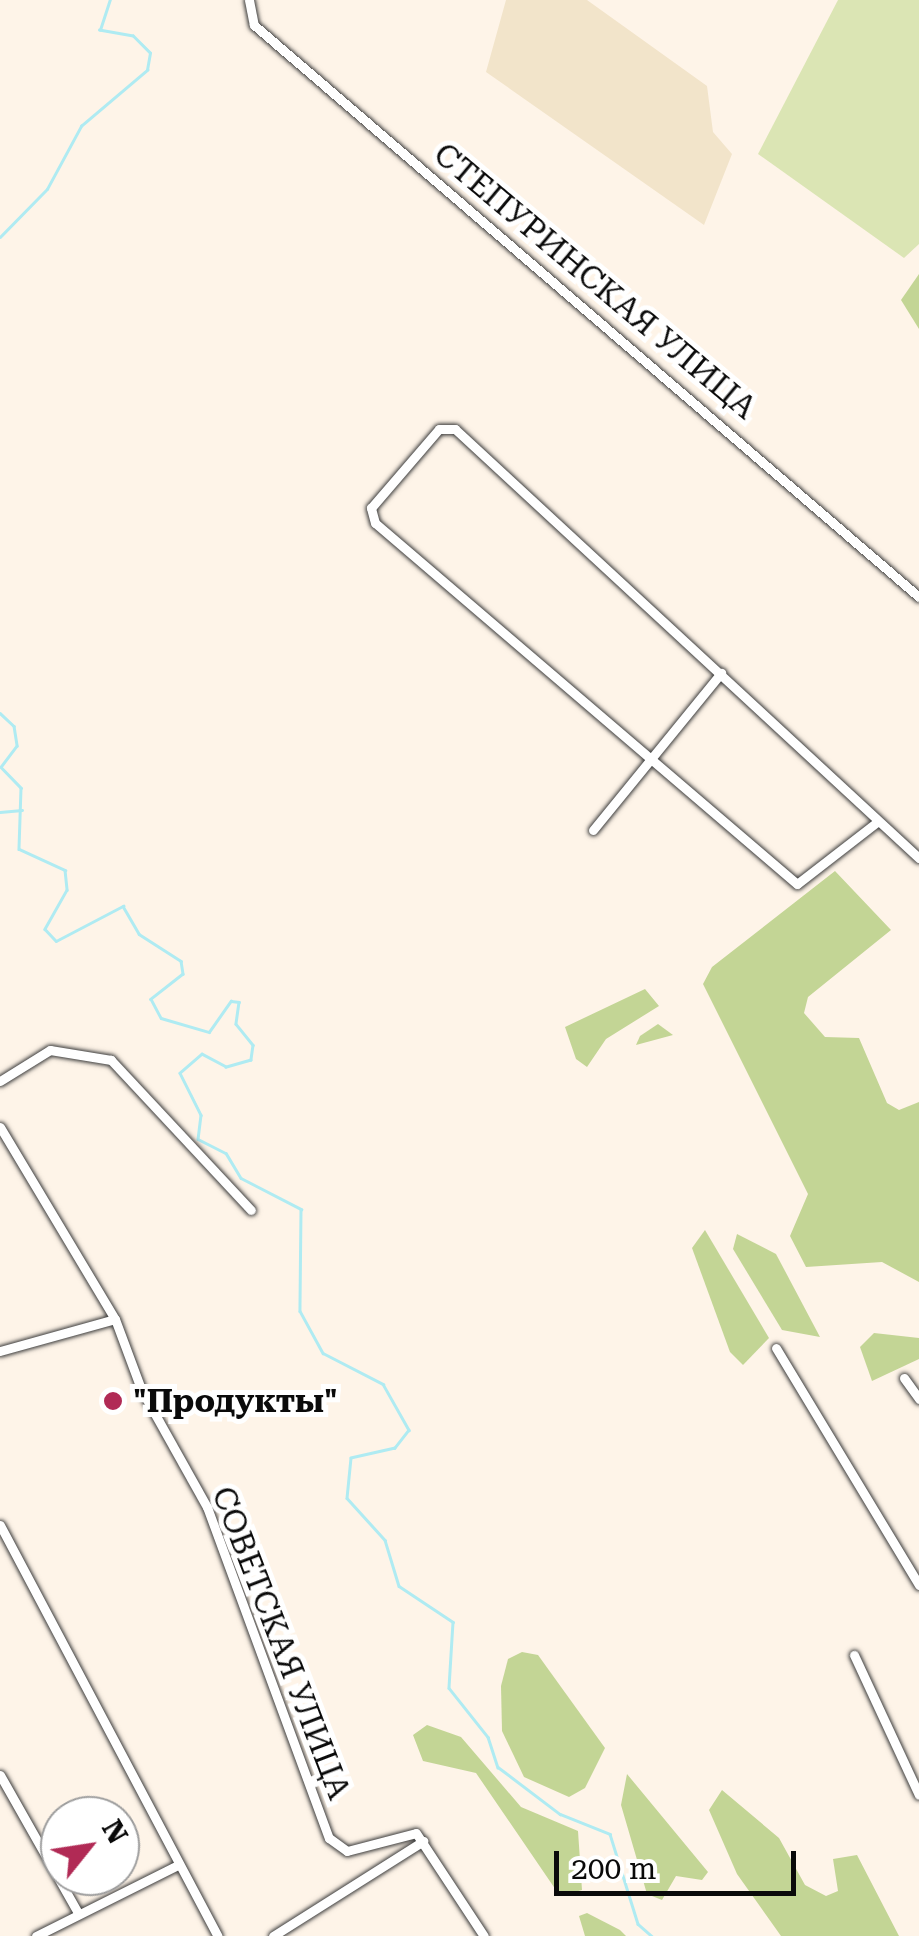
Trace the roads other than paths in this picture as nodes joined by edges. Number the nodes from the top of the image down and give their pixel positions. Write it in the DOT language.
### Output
graph roads {
  1 [pos="249,0"];
  2 [pos="919,597"];
  3 [pos="721,672"];
  4 [pos="653,761"];
  5 [pos="877,822"];
  6 [pos="593,830"];
  7 [pos="919,858"];
  8 [pos="0,1081"];
  9 [pos="0,1127"];
  10 [pos="251,1210"];
  11 [pos="115,1319"];
  12 [pos="776,1348"];
  13 [pos="0,1351"];
  14 [pos="904,1378"];
  15 [pos="919,1400"];
  16 [pos="0,1525"];
  17 [pos="919,1585"];
  18 [pos="854,1656"];
  19 [pos="0,1775"];
  20 [pos="919,1795"];
  21 [pos="423,1840"];
  22 [pos="176,1866"];
  23 [pos="78,1913"];
  24 [pos="36,1936"];
  25 [pos="218,1936"];
  26 [pos="273,1936"];
  27 [pos="484,1936"];
  1 -- 2 [label="street, СТЕПУРИНСКАЯ УЛИЦА"];
  3 -- 4 [label="street"];
  3 -- 4 [label="street"];
  3 -- 5 [label="street"];
  4 -- 5 [label="street"];
  4 -- 6 [label="street"];
  5 -- 7 [label="street"];
  8 -- 10 [label="street"];
  9 -- 11 [label="street, СОВЕТСКАЯ УЛИЦА"];
  11 -- 13 [label="street"];
  11 -- 21 [label="street, СОВЕТСКАЯ УЛИЦА"];
  12 -- 17 [label="street"];
  14 -- 15 [label="street"];
  16 -- 22 [label="street"];
  18 -- 20 [label="street"];
  19 -- 23 [label="street"];
  21 -- 26 [label="street"];
  21 -- 27 [label="street"];
  22 -- 23 [label="street"];
  22 -- 25 [label="street"];
  23 -- 24 [label="street"];
}
